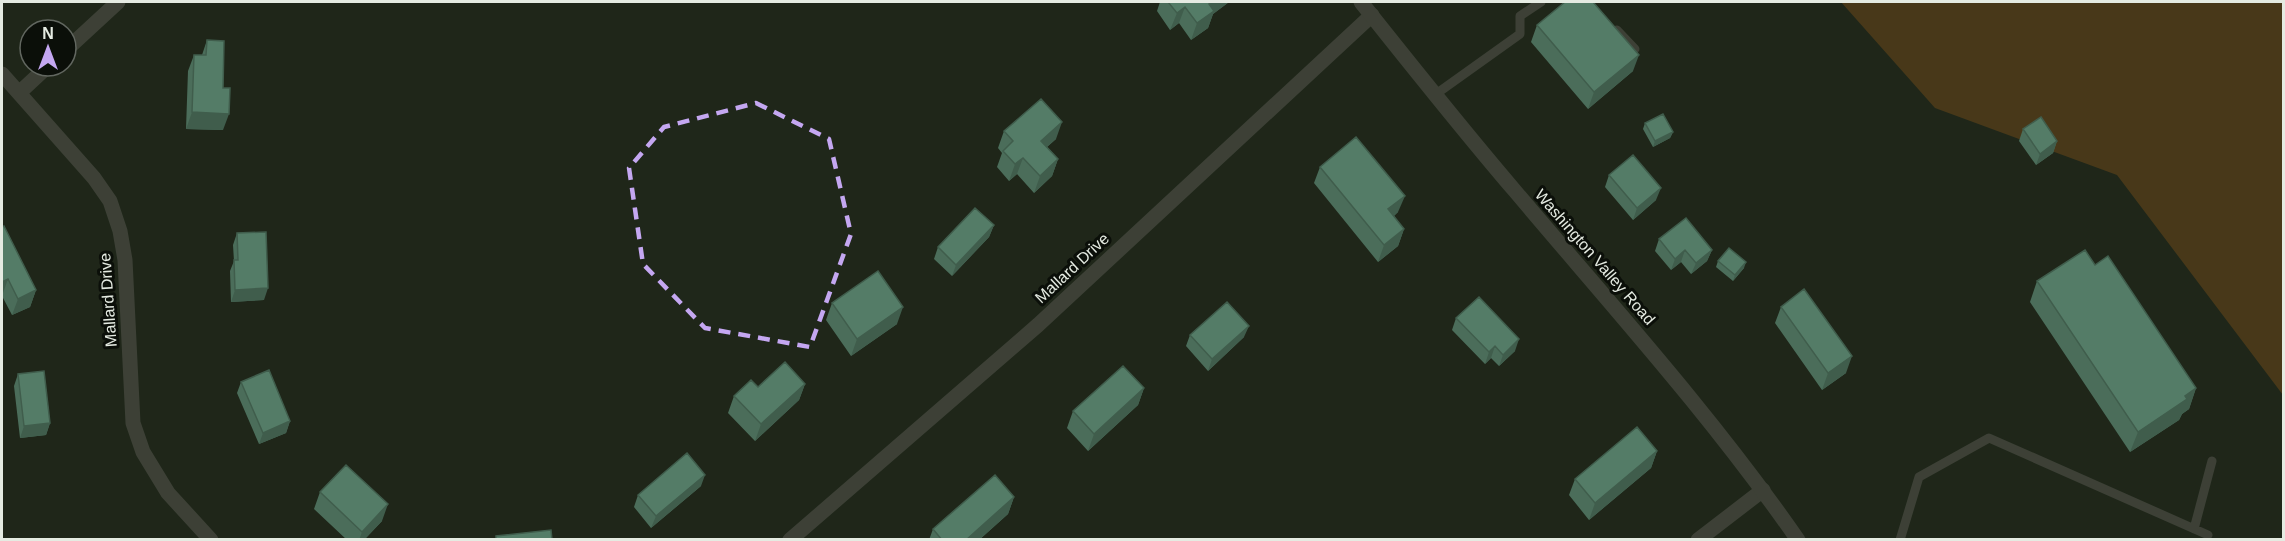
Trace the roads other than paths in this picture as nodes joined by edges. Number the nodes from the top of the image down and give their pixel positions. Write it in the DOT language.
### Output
graph roads {
  1 [pos="118,2"];
  2 [pos="1361,2"];
  3 [pos="1541,2"];
  4 [pos="1372,15"];
  5 [pos="1612,25"];
  6 [pos="78,39"];
  7 [pos="1635,49"];
  8 [pos="2,74"];
  9 [pos="35,78"];
  10 [pos="19,93"];
  11 [pos="1436,94"];
  12 [pos="2212,461"];
  13 [pos="1763,490"];
  14 [pos="2194,529"];
  15 [pos="2208,535"];
  16 [pos="210,540"];
  17 [pos="790,540"];
  18 [pos="1698,540"];
  19 [pos="1798,540"];
  20 [pos="1900,540"];
  1 -- 6 [label="street"];
  2 -- 4 [label="street, Washington Valley Road"];
  3 -- 11 [label="lane"];
  4 -- 11 [label="street, Washington Valley Road"];
  4 -- 17 [label="street, Mallard Drive"];
  5 -- 7 [label="lane"];
  8 -- 10 [label="street, Mallard Drive"];
  9 -- 10 [label="street"];
  10 -- 16 [label="street, Mallard Drive"];
  11 -- 13 [label="street, Washington Valley Road"];
  12 -- 14 [label="lane"];
  13 -- 18 [label="street"];
  13 -- 19 [label="street, Washington Valley Road"];
  14 -- 15 [label="lane"];
  14 -- 20 [label="lane"];
}
